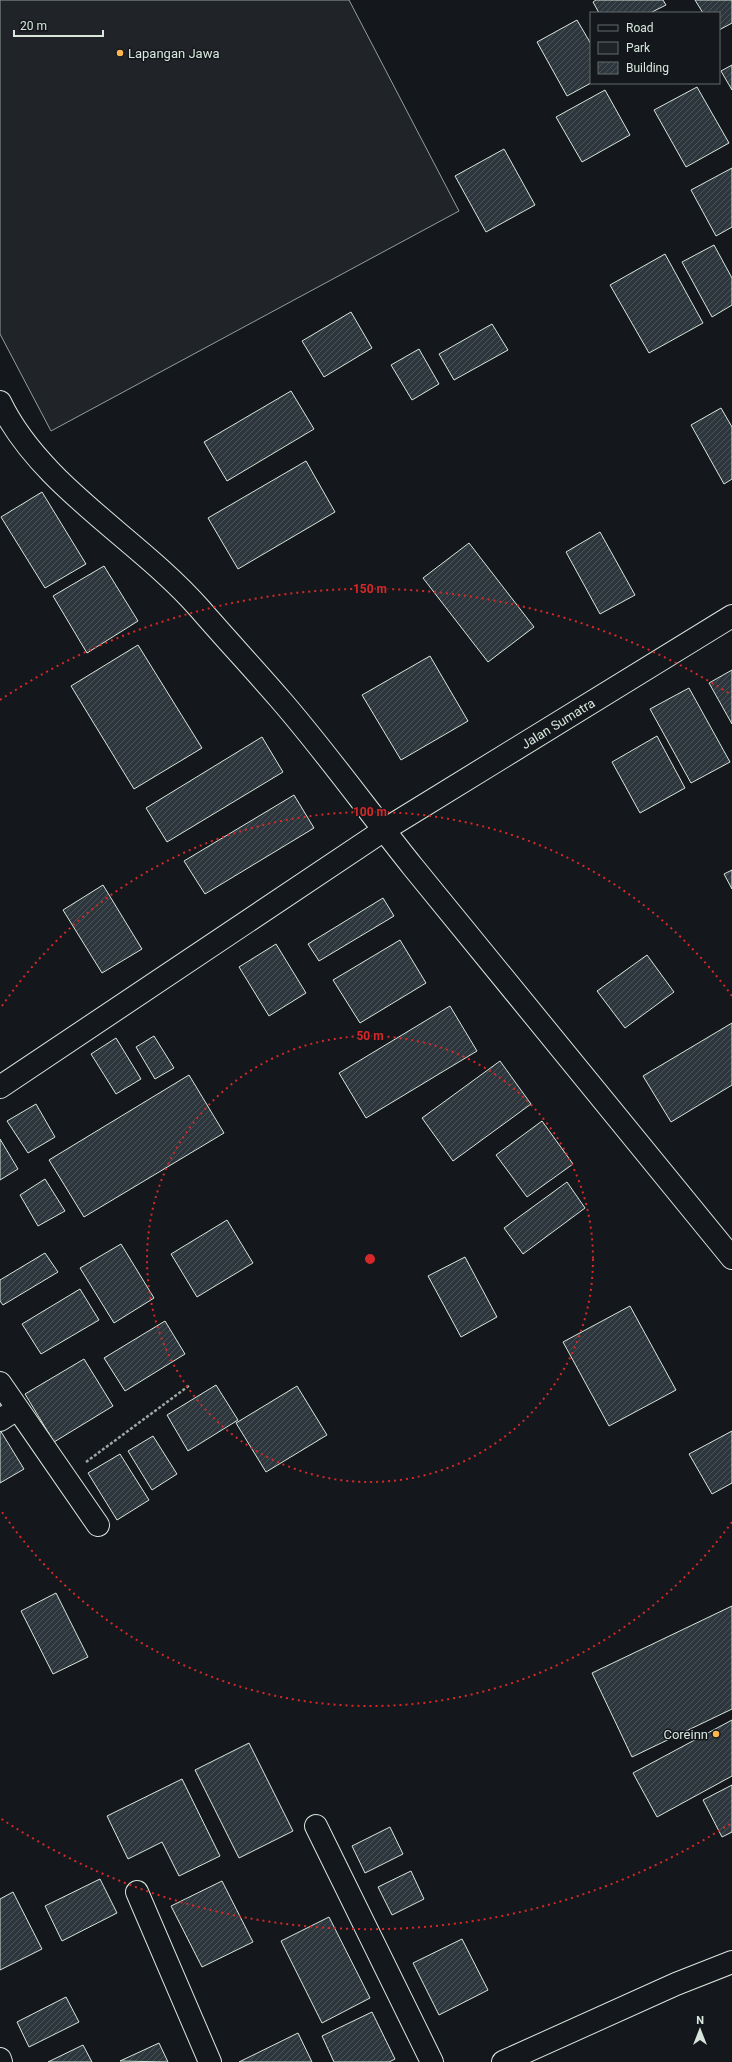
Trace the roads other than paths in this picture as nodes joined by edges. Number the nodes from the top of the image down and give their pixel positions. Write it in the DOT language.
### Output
graph roads {
  1 [pos="0,402"];
  2 [pos="732,616"];
  3 [pos="384,830"];
  4 [pos="0,1087"];
  5 [pos="732,1258"];
  6 [pos="0,1383"];
  7 [pos="8,1415"];
  8 [pos="98,1525"];
  9 [pos="316,1826"];
  10 [pos="137,1892"];
  11 [pos="732,1962"];
  12 [pos="512,2060"];
  13 [pos="210,2062"];
  14 [pos="432,2062"];
  1 -- 3 [label="street"];
  2 -- 3 [label="street, Jalan Sumatra"];
  3 -- 4 [label="street, Jalan Sumatra"];
  3 -- 5 [label="street"];
  6 -- 7 [label="street"];
  7 -- 8 [label="street"];
  9 -- 14 [label="street"];
  10 -- 13 [label="street"];
  11 -- 12 [label="street"];
}
